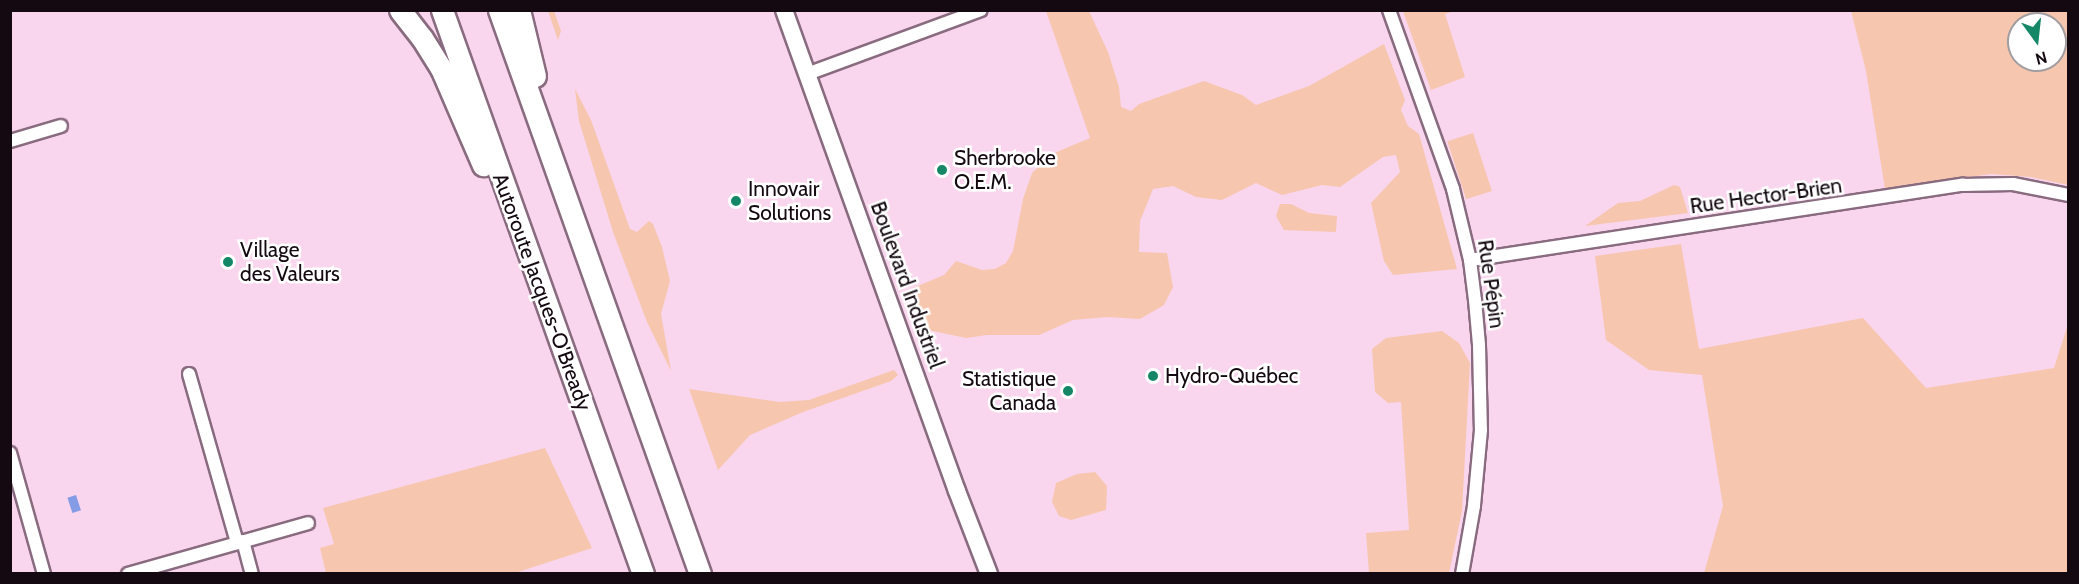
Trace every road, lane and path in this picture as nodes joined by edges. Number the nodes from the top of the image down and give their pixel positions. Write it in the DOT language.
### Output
graph roads {
  1 [pos="400,10"];
  2 [pos="442,10"];
  3 [pos="499,10"];
  4 [pos="519,10"];
  5 [pos="784,10"];
  6 [pos="981,10"];
  7 [pos="1389,10"];
  8 [pos="807,74"];
  9 [pos="61,126"];
  10 [pos="10,141"];
  11 [pos="562,187"];
  12 [pos="2068,195"];
  13 [pos="1470,260"];
  14 [pos="565,355"];
  15 [pos="189,374"];
  16 [pos="10,453"];
  17 [pos="308,523"];
  18 [pos="240,542"];
  19 [pos="44,573"];
  20 [pos="128,573"];
  21 [pos="252,573"];
  22 [pos="643,573"];
  23 [pos="700,573"];
  24 [pos="989,573"];
  25 [pos="1462,573"];
  1 -- 14 [label="highway"];
  2 -- 14 [label="highway, Autoroute Jacques-O'Bready"];
  3 -- 11 [label="highway"];
  4 -- 11 [label="highway"];
  5 -- 8 [label="street, Boulevard Industriel"];
  6 -- 8 [label="street"];
  7 -- 13 [label="street, Rue Pépin"];
  8 -- 24 [label="street, Boulevard Industriel"];
  9 -- 10 [label="street"];
  11 -- 23 [label="highway"];
  12 -- 13 [label="street, Rue Hector-Brien"];
  13 -- 25 [label="street, Rue Pépin"];
  14 -- 22 [label="highway, Autoroute Jacques-O'Bready"];
  15 -- 18 [label="street"];
  16 -- 19 [label="street"];
  17 -- 18 [label="street"];
  18 -- 20 [label="street"];
  18 -- 21 [label="street"];
}
